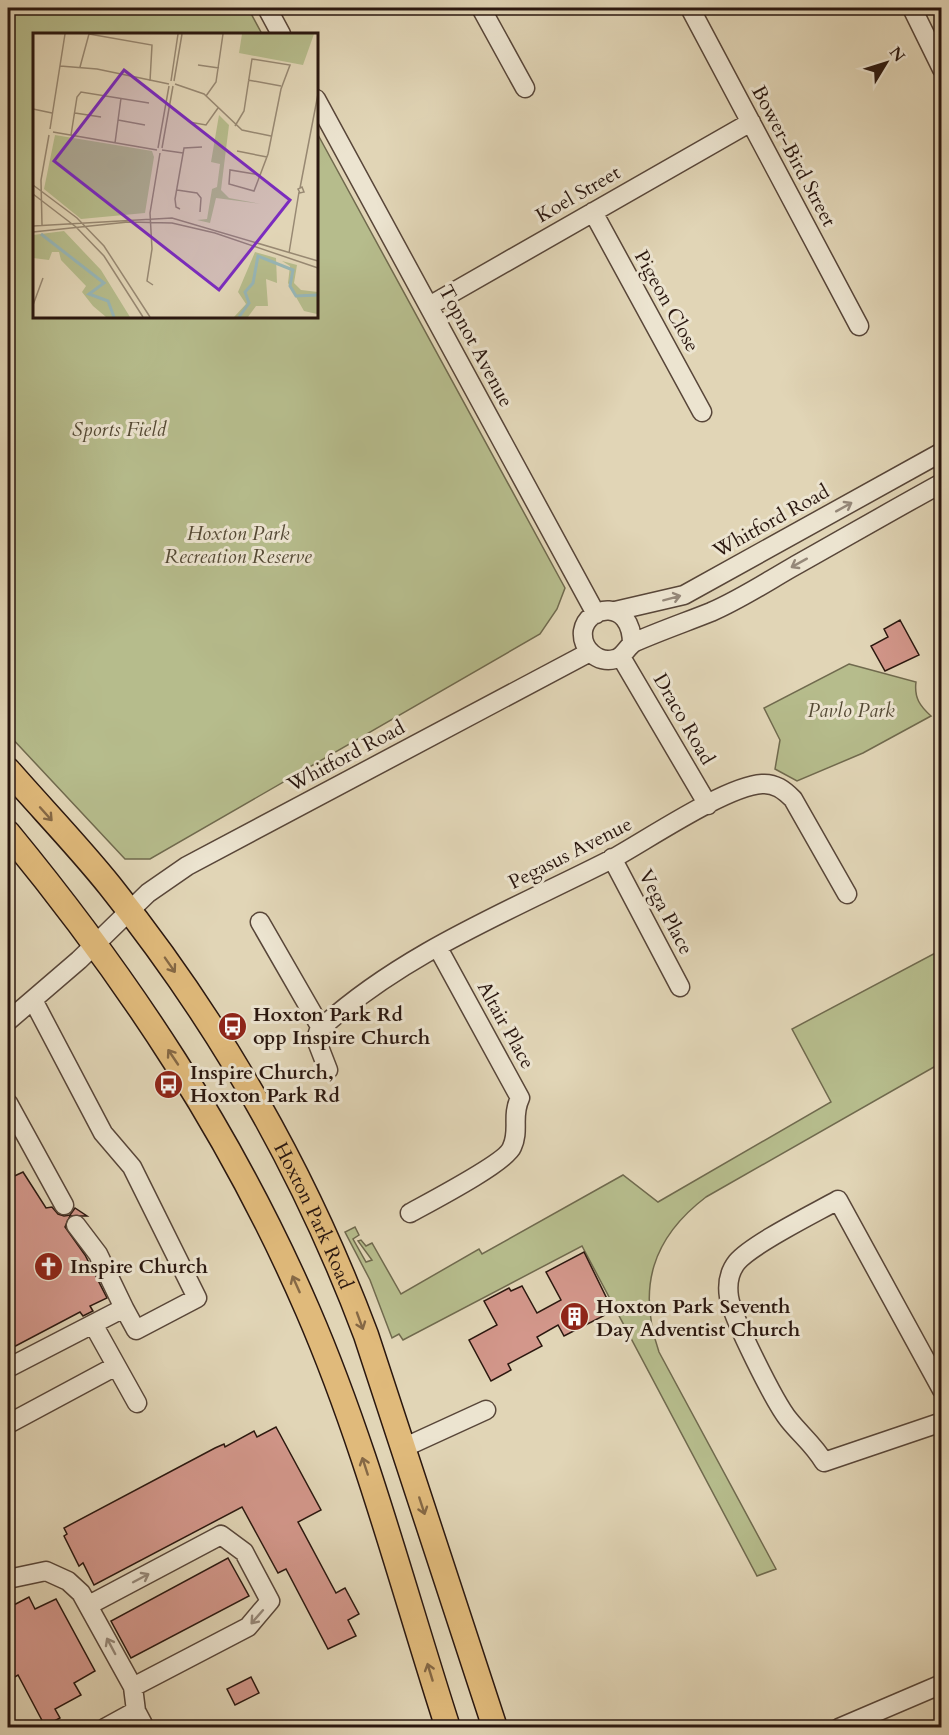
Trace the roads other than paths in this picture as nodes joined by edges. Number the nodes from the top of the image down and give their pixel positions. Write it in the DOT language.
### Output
graph roads {
  1 [pos="267,8"];
  2 [pos="481,8"];
  3 [pos="690,8"];
  4 [pos="912,8"];
  5 [pos="280,33"];
  6 [pos="937,47"];
  7 [pos="942,69"];
  8 [pos="525,88"];
  9 [pos="318,103"];
  10 [pos="751,122"];
  11 [pos="593,212"];
  12 [pos="429,306"];
  13 [pos="859,326"];
  14 [pos="702,412"];
  15 [pos="942,452"];
  16 [pos="942,483"];
  17 [pos="615,611"];
  18 [pos="596,615"];
  19 [pos="626,650"];
  20 [pos="590,652"];
  21 [pos="8,770"];
  22 [pos="708,805"];
  23 [pos="8,833"];
  24 [pos="612,858"];
  25 [pos="847,894"];
  26 [pos="129,910"];
  27 [pos="260,922"];
  28 [pos="96,942"];
  29 [pos="438,948"];
  30 [pos="680,987"];
  31 [pos="33,1000"];
  32 [pos="8,1021"];
  33 [pos="321,1028"];
  34 [pos="328,1070"];
  35 [pos="8,1103"];
  36 [pos="64,1205"];
  37 [pos="410,1213"];
  38 [pos="76,1226"];
  39 [pos="124,1308"];
  40 [pos="93,1324"];
  41 [pos="116,1366"];
  42 [pos="8,1368"];
  43 [pos="942,1390"];
  44 [pos="137,1403"];
  45 [pos="486,1410"];
  46 [pos="9,1418"];
  47 [pos="942,1422"];
  48 [pos="403,1448"];
  49 [pos="8,1579"];
  50 [pos="89,1605"];
  51 [pos="942,1684"];
  52 [pos="133,1687"];
  53 [pos="136,1711"];
  54 [pos="105,1728"];
  55 [pos="145,1728"];
  56 [pos="448,1728"];
  57 [pos="495,1728"];
  58 [pos="839,1728"];
  1 -- 5 [label="street"];
  2 -- 8 [label="street"];
  3 -- 10 [label="street, Bower-Bird Street"];
  4 -- 6 [label="street"];
  6 -- 7 [label="street"];
  9 -- 12 [label="street, Topnot Avenue"];
  10 -- 11 [label="street, Koel Street"];
  10 -- 13 [label="street, Bower-Bird Street"];
  11 -- 12 [label="street, Koel Street"];
  11 -- 14 [label="street, Pigeon Close"];
  12 -- 18 [label="street, Topnot Avenue"];
  17 -- 15 [label="street, Whitford Road, one-way"];
  16 -- 19 [label="street, one-way"];
  17 -- 18 [label="street"];
  17 -- 19 [label="street"];
  18 -- 20 [label="street"];
  19 -- 20 [label="street"];
  19 -- 22 [label="street, Draco Road"];
  20 -- 26 [label="street, Whitford Road"];
  21 -- 26 [label="main road, Hoxton Park Road, one-way"];
  22 -- 24 [label="street, Pegasus Avenue"];
  22 -- 25 [label="street, Pegasus Avenue"];
  23 -- 28 [label="main road"];
  24 -- 29 [label="street, Pegasus Avenue"];
  24 -- 30 [label="street, Vega Place"];
  26 -- 28 [label="street, Whitford Road"];
  26 -- 48 [label="main road, Hoxton Park Road, one-way"];
  27 -- 33 [label="street"];
  28 -- 31 [label="street, Whitford Road"];
  56 -- 28 [label="main road, one-way"];
  29 -- 33 [label="street, Pegasus Avenue"];
  29 -- 37 [label="street, Altair Place"];
  31 -- 32 [label="street, Whitford Road"];
  31 -- 39 [label="street"];
  33 -- 34 [label="street"];
  35 -- 36 [label="street"];
  38 -- 39 [label="street"];
  39 -- 40 [label="street"];
  40 -- 41 [label="street"];
  40 -- 42 [label="street"];
  41 -- 44 [label="street"];
  41 -- 46 [label="street"];
  43 -- 47 [label="street"];
  45 -- 48 [label="street"];
  48 -- 57 [label="main road, Hoxton Park Road, one-way"];
  49 -- 50 [label="street"];
  52 -- 50 [label="street, one-way"];
  50 -- 52 [label="street, one-way"];
  51 -- 58 [label="street"];
  52 -- 53 [label="street"];
  53 -- 54 [label="street"];
  53 -- 55 [label="street"];
}
